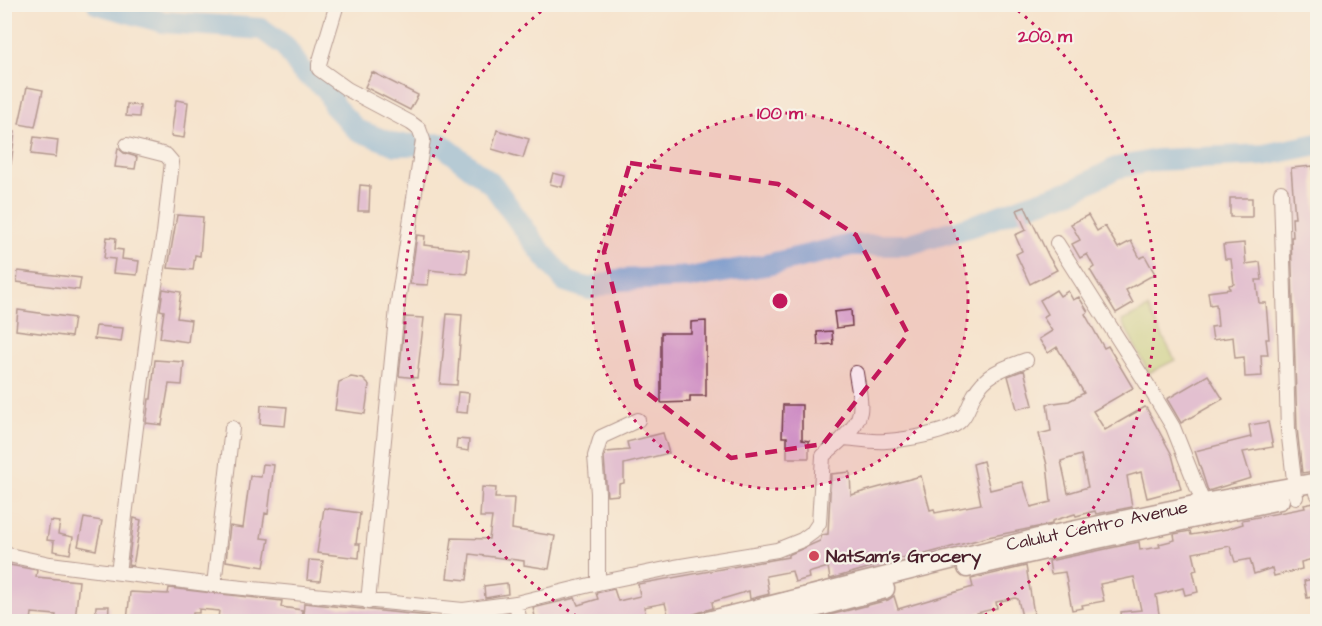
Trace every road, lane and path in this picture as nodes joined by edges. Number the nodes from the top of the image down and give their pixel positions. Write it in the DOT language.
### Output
graph roads {
  1 [pos="337,4"];
  2 [pos="127,146"];
  3 [pos="1281,192"];
  4 [pos="1057,243"];
  5 [pos="1026,360"];
  6 [pos="856,373"];
  7 [pos="638,420"];
  8 [pos="232,428"];
  9 [pos="844,438"];
  10 [pos="1317,482"];
  11 [pos="1295,491"];
  12 [pos="1317,494"];
  13 [pos="1206,510"];
  14 [pos="4,554"];
  15 [pos="118,573"];
  16 [pos="598,583"];
  17 [pos="214,585"];
  18 [pos="368,602"];
  19 [pos="516,603"];
  20 [pos="781,613"];
  21 [pos="520,621"];
  22 [pos="704,621"];
  23 [pos="762,621"];
  1 -- 18 [label="street"];
  2 -- 15 [label="street"];
  3 -- 11 [label="street"];
  4 -- 13 [label="street"];
  5 -- 9 [label="street"];
  6 -- 9 [label="street"];
  7 -- 16 [label="street"];
  8 -- 17 [label="street"];
  9 -- 16 [label="street"];
  10 -- 11 [label="main road, Calulut Centro Avenue"];
  11 -- 12 [label="main road, Calulut Centro Avenue"];
  11 -- 13 [label="main road, Calulut Centro Avenue"];
  13 -- 20 [label="main road, Calulut Centro Avenue"];
  14 -- 15 [label="street"];
  15 -- 17 [label="street"];
  16 -- 19 [label="street"];
  17 -- 18 [label="street"];
  18 -- 19 [label="street"];
  19 -- 21 [label="street"];
  20 -- 22 [label="main road, Calulut Centro Avenue"];
  20 -- 23 [label="main road, Calulut Centro Avenue"];
}
